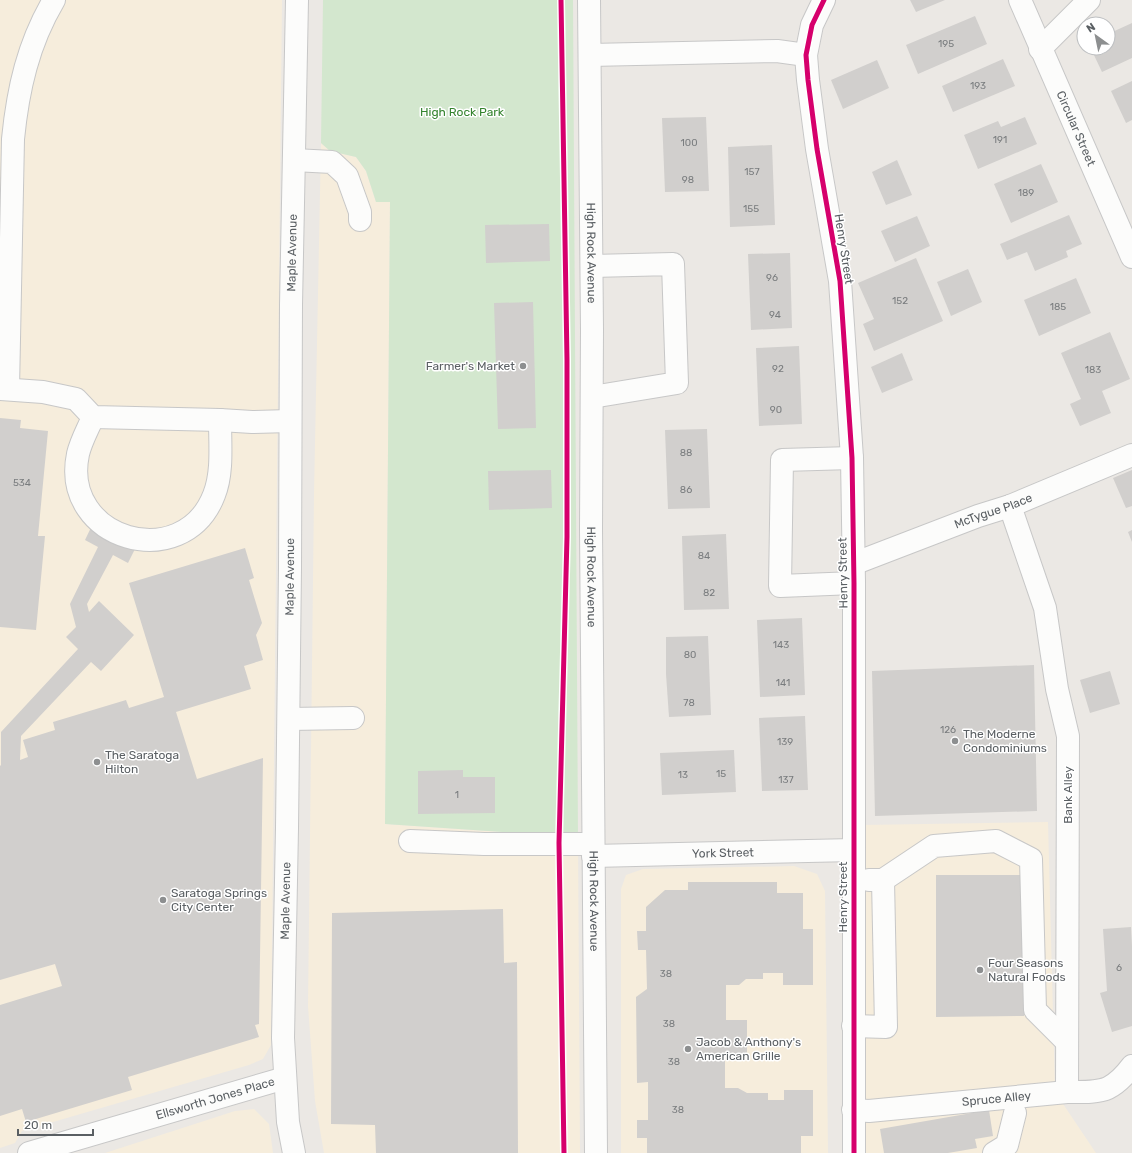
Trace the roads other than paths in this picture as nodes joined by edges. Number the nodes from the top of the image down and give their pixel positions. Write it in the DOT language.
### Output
graph roads {
  1 [pos="54,0"];
  2 [pos="297,0"];
  3 [pos="589,0"];
  4 [pos="824,0"];
  5 [pos="1020,0"];
  6 [pos="1089,0"];
  7 [pos="1040,49"];
  8 [pos="590,55"];
  9 [pos="806,55"];
  10 [pos="294,160"];
  11 [pos="360,220"];
  12 [pos="1132,257"];
  13 [pos="592,266"];
  14 [pos="4,389"];
  15 [pos="592,397"];
  16 [pos="93,417"];
  17 [pos="220,420"];
  18 [pos="290,421"];
  19 [pos="1132,455"];
  20 [pos="852,458"];
  21 [pos="1010,506"];
  22 [pos="853,573"];
  23 [pos="353,718"];
  24 [pos="289,719"];
  25 [pos="410,841"];
  26 [pos="593,850"];
  27 [pos="854,850"];
  28 [pos="854,879"];
  29 [pos="883,880"];
  30 [pos="1032,903"];
  31 [pos="1067,904"];
  32 [pos="853,1026"];
  33 [pos="1067,1042"];
  34 [pos="1132,1066"];
  35 [pos="285,1078"];
  36 [pos="1067,1092"];
  37 [pos="853,1110"];
  38 [pos="1015,1113"];
  39 [pos="29,1153"];
  40 [pos="294,1153"];
  41 [pos="596,1153"];
  42 [pos="854,1153"];
  43 [pos="994,1153"];
  1 -- 14 [label="street"];
  2 -- 10 [label="street, Maple Avenue"];
  3 -- 8 [label="street, High Rock Avenue"];
  4 -- 9 [label="street, Henry Street"];
  5 -- 7 [label="street, Circular Street"];
  6 -- 7 [label="street"];
  7 -- 12 [label="street, Circular Street"];
  8 -- 9 [label="street"];
  8 -- 13 [label="street, High Rock Avenue"];
  9 -- 20 [label="street, Henry Street"];
  10 -- 11 [label="street"];
  10 -- 18 [label="street, Maple Avenue"];
  13 -- 15 [label="street, High Rock Avenue"];
  13 -- 15 [label="street"];
  14 -- 16 [label="street"];
  15 -- 26 [label="street, High Rock Avenue"];
  16 -- 17 [label="street"];
  16 -- 17 [label="street"];
  17 -- 18 [label="street"];
  18 -- 24 [label="street, Maple Avenue"];
  19 -- 21 [label="street, McTygue Place"];
  20 -- 22 [label="street, Henry Street"];
  20 -- 22 [label="street, McTygue Place"];
  21 -- 22 [label="street, McTygue Place"];
  21 -- 31 [label="street, Bank Alley"];
  22 -- 27 [label="street, Henry Street"];
  23 -- 24 [label="street"];
  24 -- 35 [label="street, Maple Avenue"];
  25 -- 26 [label="street, York Street"];
  26 -- 27 [label="street, York Street"];
  26 -- 41 [label="street, High Rock Avenue"];
  27 -- 28 [label="street, Henry Street"];
  28 -- 29 [label="street"];
  28 -- 32 [label="street, Henry Street"];
  29 -- 30 [label="street"];
  29 -- 32 [label="street"];
  30 -- 31 [label="street"];
  30 -- 33 [label="street"];
  31 -- 33 [label="street, Bank Alley"];
  32 -- 37 [label="street, Henry Street"];
  33 -- 36 [label="street, Bank Alley"];
  34 -- 36 [label="street, Spruce Alley"];
  35 -- 39 [label="street, Ellsworth Jones Place"];
  35 -- 40 [label="street, Maple Avenue"];
  36 -- 37 [label="street, Spruce Alley"];
  37 -- 42 [label="street, Henry Street"];
  38 -- 43 [label="street"];
}
